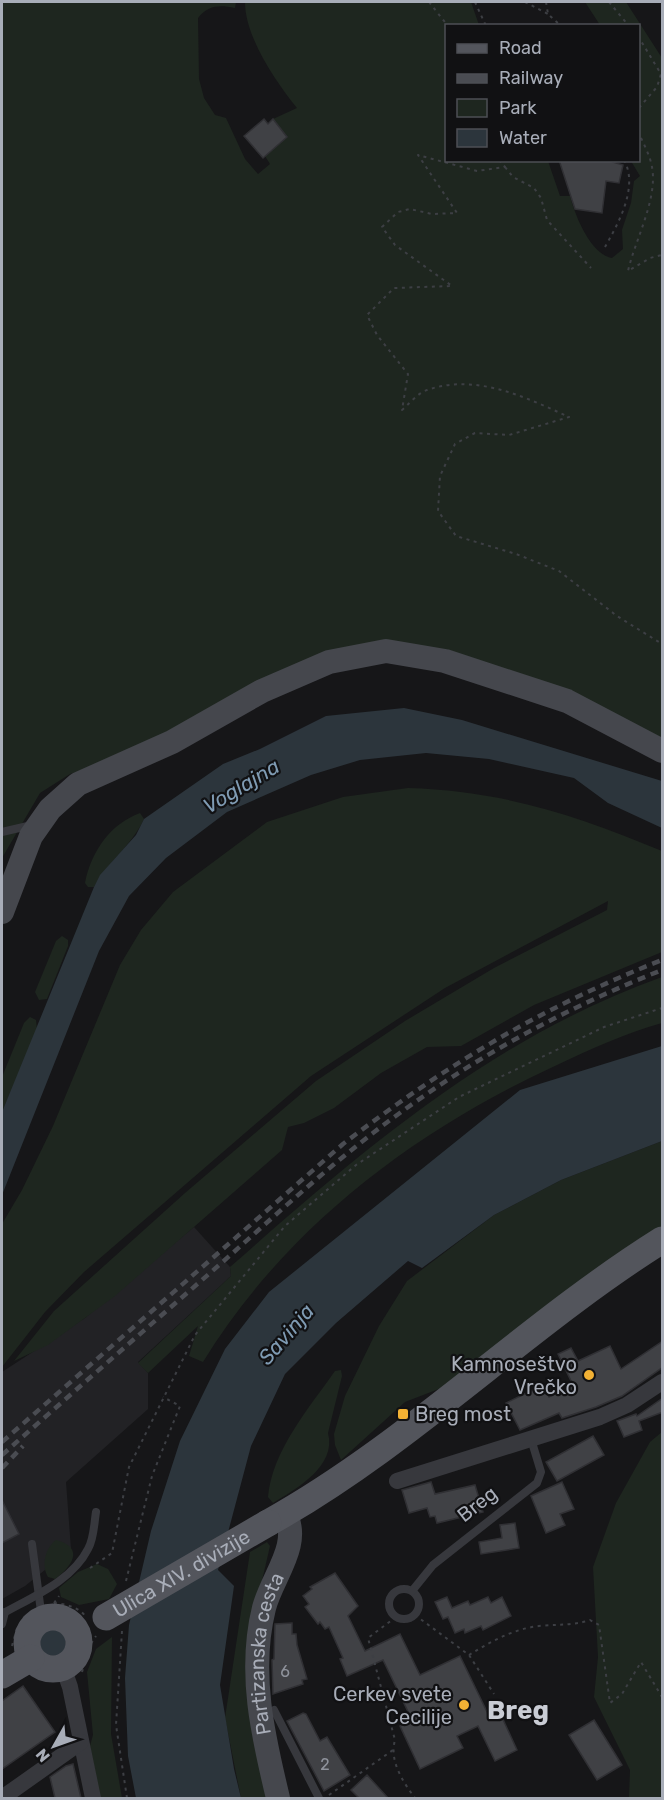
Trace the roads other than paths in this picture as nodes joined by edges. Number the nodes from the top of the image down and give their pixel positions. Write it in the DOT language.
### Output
graph roads {
  1 [pos="663,751"];
  2 [pos="41,822"];
  3 [pos="2,832"];
  4 [pos="2,912"];
  5 [pos="663,1240"];
  6 [pos="663,1382"];
  7 [pos="531,1439"];
  8 [pos="397,1481"];
  9 [pos="96,1512"];
  10 [pos="277,1519"];
  11 [pos="32,1544"];
  12 [pos="412,1591"];
  13 [pos="40,1606"];
  14 [pos="3,1613"];
  15 [pos="2,1624"];
  16 [pos="91,1624"];
  17 [pos="18,1665"];
  18 [pos="66,1677"];
  19 [pos="274,1710"];
  20 [pos="81,1742"];
  21 [pos="2,1798"];
  22 [pos="93,1798"];
  23 [pos="278,1798"];
  24 [pos="319,1798"];
  1 -- 2 [label="street"];
  2 -- 3 [label="lane"];
  2 -- 4 [label="street"];
  5 -- 10 [label="main road, Ulica XIV. divizije"];
  6 -- 7 [label="street, Breg"];
  7 -- 8 [label="street, Breg"];
  7 -- 12 [label="lane, Breg"];
  9 -- 13 [label="lane"];
  10 -- 16 [label="main road, Ulica XIV. divizije, bridge"];
  10 -- 23 [label="street, Partizanska cesta"];
  11 -- 13 [label="lane"];
  12 -- 12 [label="lane"];
  13 -- 14 [label="lane"];
  13 -- 16 [label="main road"];
  13 -- 17 [label="main road"];
  14 -- 15 [label="lane"];
  16 -- 18 [label="main road"];
  17 -- 18 [label="main road"];
  18 -- 20 [label="street"];
  19 -- 24 [label="lane"];
  20 -- 21 [label="street"];
  20 -- 22 [label="street"];
}
